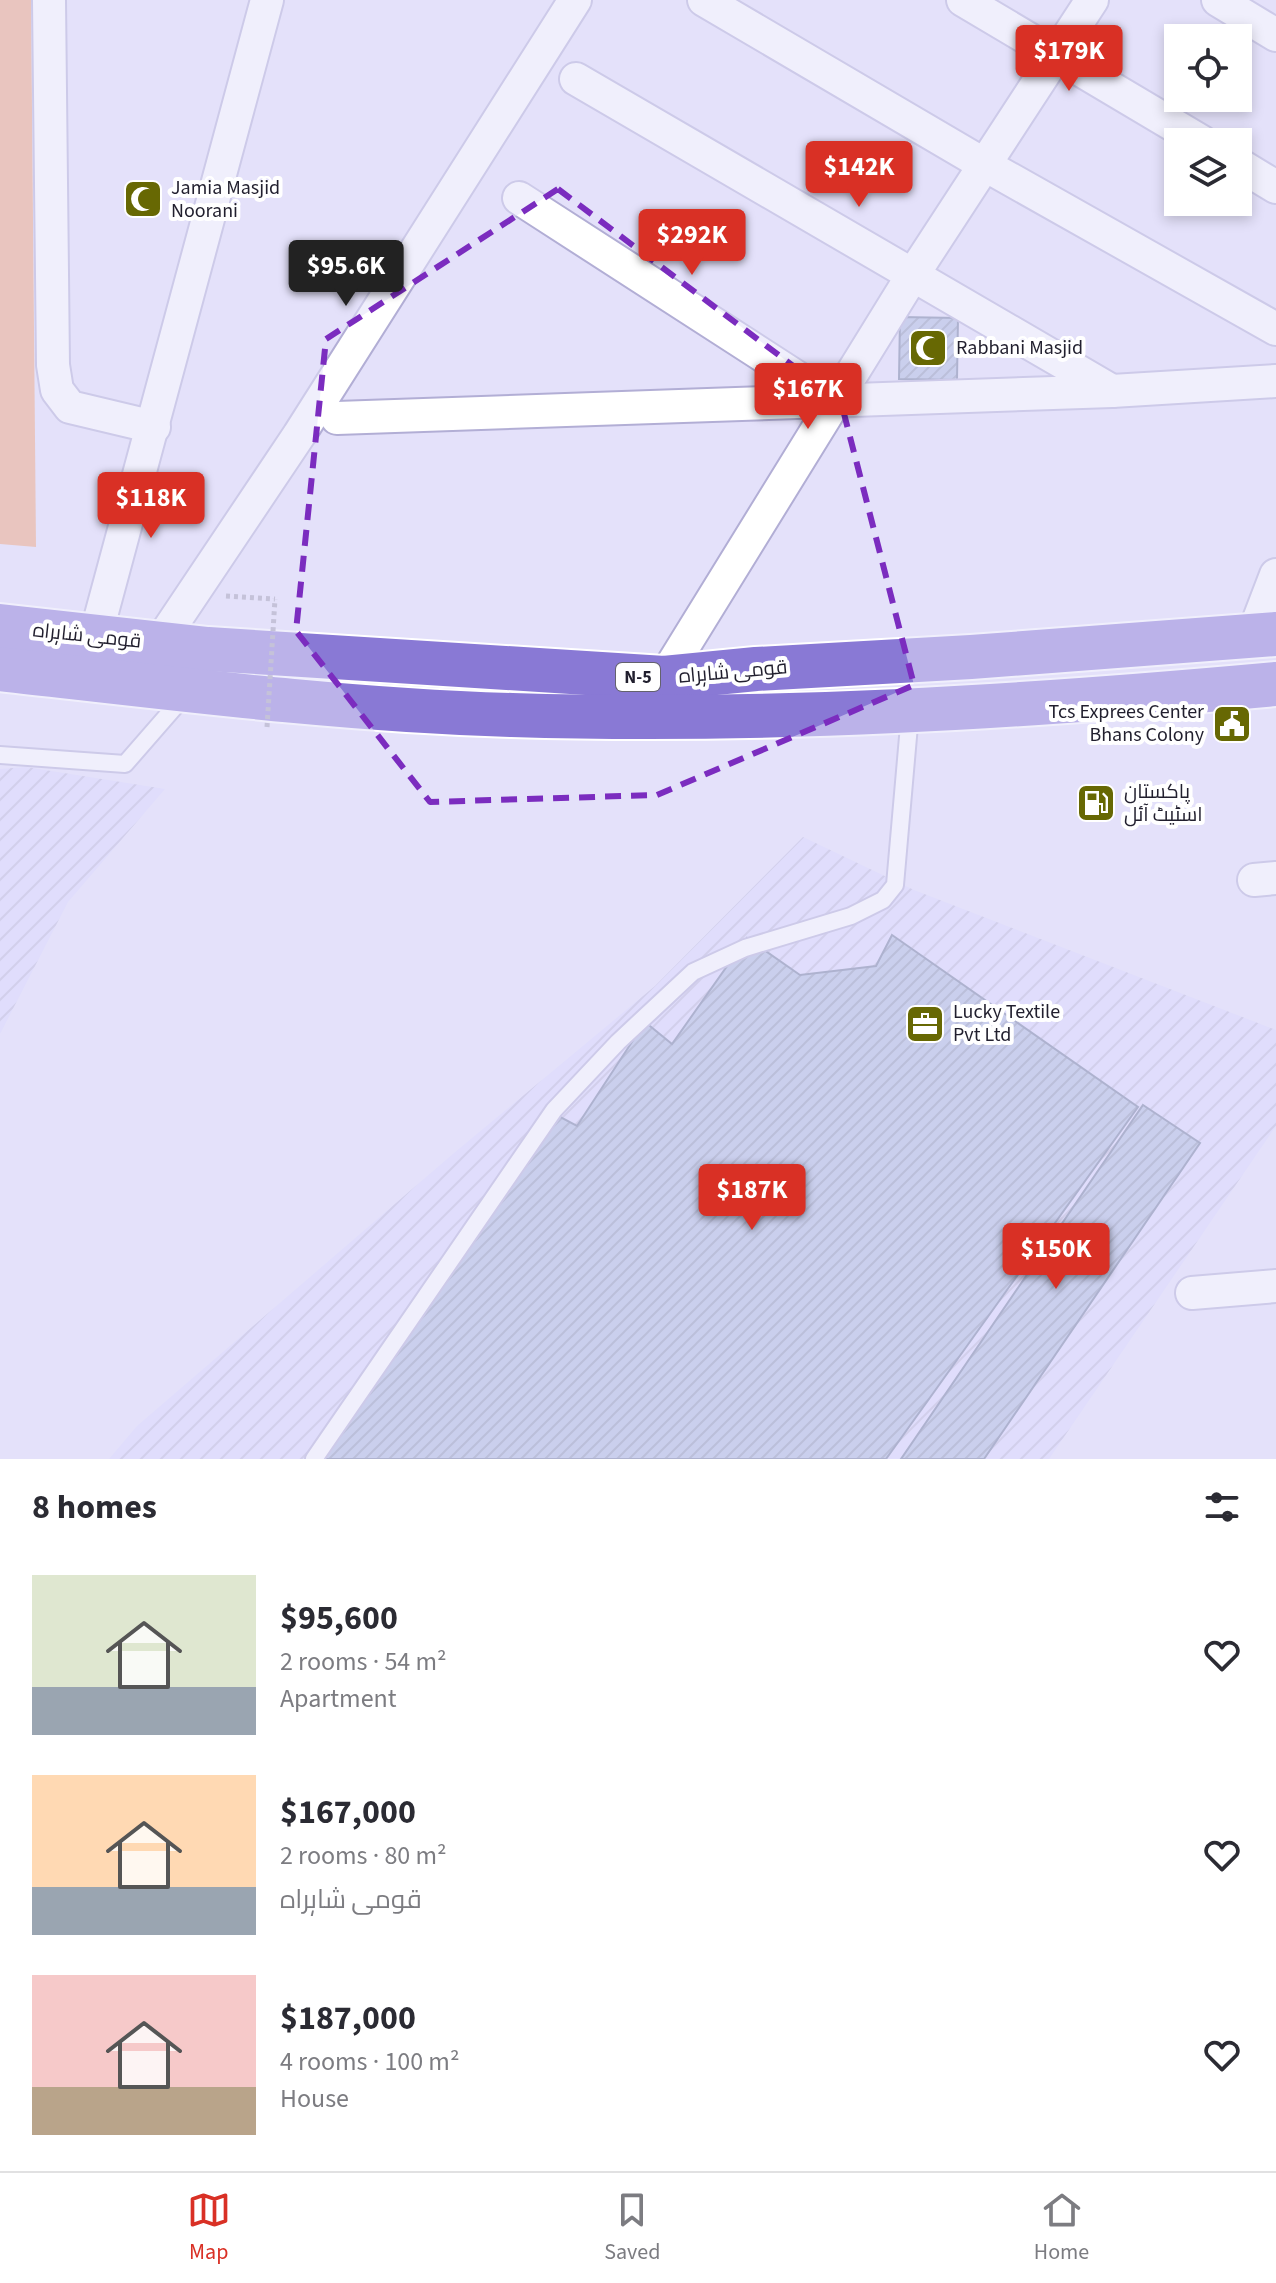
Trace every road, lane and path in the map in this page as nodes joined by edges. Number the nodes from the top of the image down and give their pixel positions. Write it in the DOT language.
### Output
graph roads {
  1 [pos="49,0"];
  2 [pos="267,0"];
  3 [pos="575,0"];
  4 [pos="704,0"];
  5 [pos="963,0"];
  6 [pos="1092,0"];
  7 [pos="1218,0"];
  8 [pos="1276,35"];
  9 [pos="1058,54"];
  10 [pos="576,79"];
  11 [pos="1179,128"];
  12 [pos="985,165"];
  13 [pos="1252,172"];
  14 [pos="1276,187"];
  15 [pos="519,198"];
  16 [pos="914,273"];
  17 [pos="1276,329"];
  18 [pos="1276,381"];
  19 [pos="1112,391"];
  20 [pos="835,402"];
  21 [pos="337,418"];
  22 [pos="154,427"];
  23 [pos="1276,575"];
  24 [pos="211,595"];
  25 [pos="0,626"];
  26 [pos="1264,634"];
  27 [pos="95,638"];
  28 [pos="159,644"];
  29 [pos="0,669"];
  30 [pos="664,678"];
  31 [pos="1276,684"];
  32 [pos="189,690"];
  33 [pos="910,713"];
  34 [pos="267,727"];
  35 [pos="0,755"];
  36 [pos="1276,1286"];
  37 [pos="1192,1293"];
  38 [pos="314,1459"];
  1 -- 22 [label="street"];
  2 -- 22 [label="street"];
  3 -- 28 [label="street"];
  4 -- 12 [label="street"];
  5 -- 9 [label="street"];
  6 -- 9 [label="street"];
  7 -- 8 [label="street"];
  9 -- 11 [label="street"];
  9 -- 12 [label="street"];
  10 -- 16 [label="street"];
  12 -- 16 [label="street"];
  12 -- 17 [label="street"];
  13 -- 14 [label="street"];
  15 -- 20 [label="street"];
  16 -- 19 [label="street"];
  16 -- 20 [label="street"];
  18 -- 19 [label="street"];
  19 -- 20 [label="street"];
  20 -- 21 [label="street"];
  20 -- 30 [label="street"];
  22 -- 27 [label="street"];
  23 -- 26 [label="street"];
  24 -- 34 [label="path, bridge"];
  25 -- 27 [label="highway, قومی شاہراہ / N-5"];
  26 -- 30 [label="highway, قومی شاہراہ / N-5"];
  27 -- 28 [label="highway, قومی شاہراہ / N-5"];
  28 -- 30 [label="highway, قومی شاہراہ / N-5"];
  29 -- 32 [label="highway, قومی شاہراہ / N-5"];
  31 -- 33 [label="highway, قومی شاہراہ / N-5"];
  32 -- 33 [label="highway, قومی شاہراہ / N-5"];
  32 -- 35 [label="lane"];
  33 -- 38 [label="lane"];
  36 -- 37 [label="street"];
}
